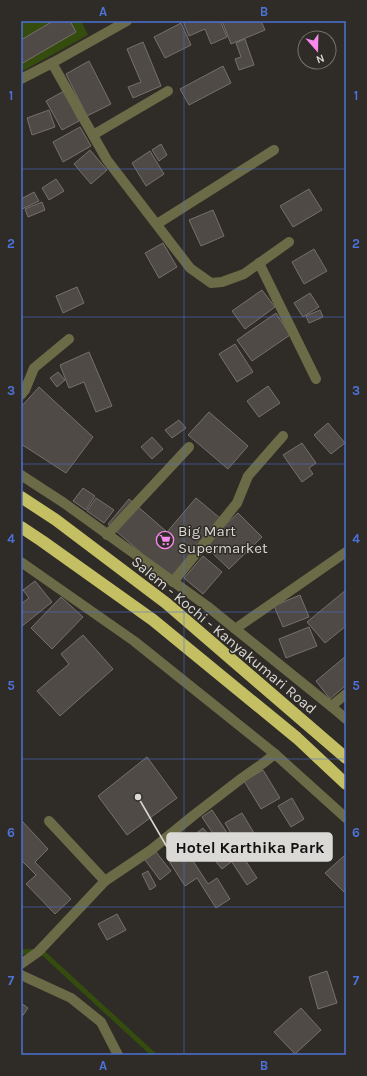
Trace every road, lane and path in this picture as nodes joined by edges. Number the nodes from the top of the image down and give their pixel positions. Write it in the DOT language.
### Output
graph roads {
  1 [pos="126,21"];
  2 [pos="52,63"];
  3 [pos="21,79"];
  4 [pos="168,91"];
  5 [pos="93,135"];
  6 [pos="274,150"];
  7 [pos="157,224"];
  8 [pos="289,242"];
  9 [pos="259,263"];
  10 [pos="69,339"];
  11 [pos="316,379"];
  12 [pos="21,395"];
  13 [pos="283,436"];
  14 [pos="189,447"];
  15 [pos="21,475"];
  16 [pos="21,498"];
  17 [pos="21,527"];
  18 [pos="107,535"];
  19 [pos="346,552"];
  20 [pos="21,562"];
  21 [pos="173,582"];
  22 [pos="235,629"];
  23 [pos="346,694"];
  24 [pos="332,707"];
  25 [pos="346,720"];
  26 [pos="275,754"];
  27 [pos="346,758"];
  28 [pos="346,784"];
  29 [pos="346,818"];
  30 [pos="49,821"];
  31 [pos="105,881"];
  32 [pos="21,964"];
  33 [pos="21,975"];
  34 [pos="118,1055"];
  1 -- 2 [label="street"];
  2 -- 3 [label="street"];
  2 -- 5 [label="street"];
  4 -- 5 [label="street"];
  5 -- 7 [label="street"];
  6 -- 7 [label="street"];
  7 -- 9 [label="street"];
  8 -- 9 [label="street"];
  9 -- 11 [label="street"];
  10 -- 12 [label="street"];
  13 -- 21 [label="street"];
  14 -- 18 [label="street"];
  15 -- 18 [label="street"];
  16 -- 27 [label="highway, Salem - Kochi - Kanyakumari Road"];
  17 -- 28 [label="highway"];
  18 -- 21 [label="street"];
  19 -- 22 [label="street"];
  20 -- 26 [label="street"];
  21 -- 22 [label="street"];
  22 -- 24 [label="street"];
  23 -- 24 [label="street"];
  24 -- 25 [label="street"];
  26 -- 29 [label="street"];
  26 -- 31 [label="street"];
  30 -- 31 [label="street"];
  31 -- 32 [label="street"];
  33 -- 34 [label="street"];
}
